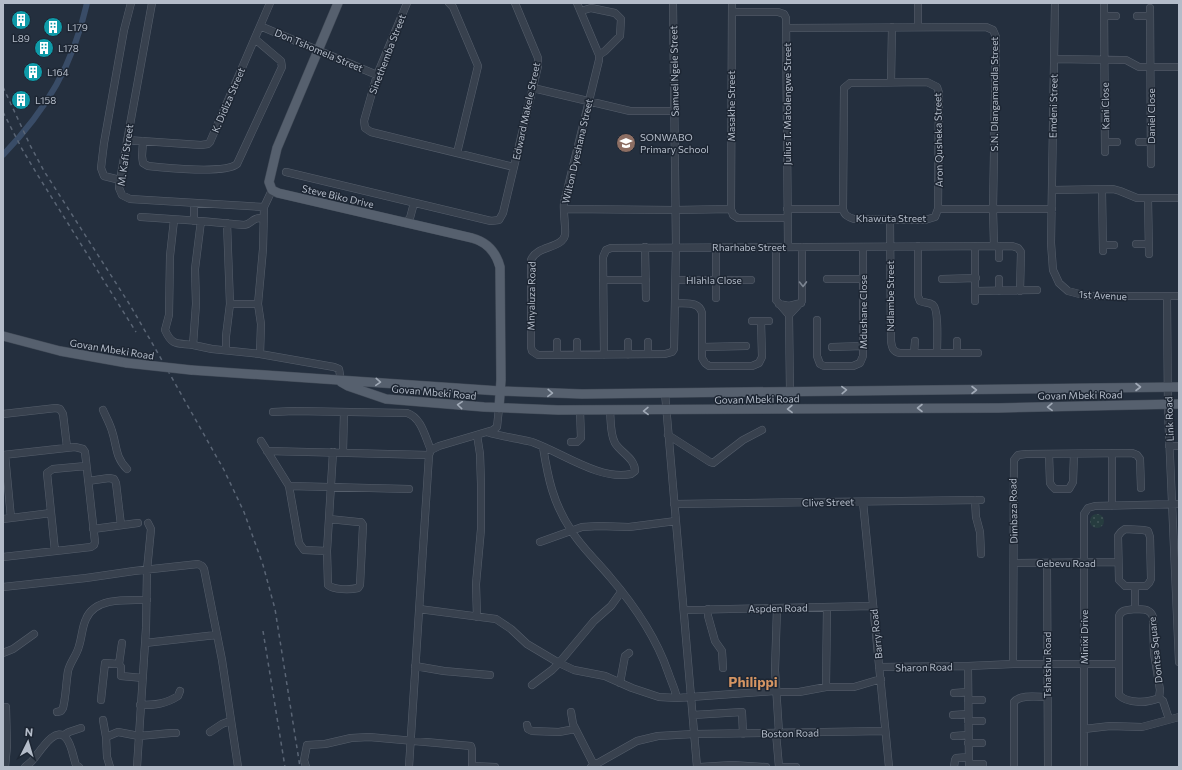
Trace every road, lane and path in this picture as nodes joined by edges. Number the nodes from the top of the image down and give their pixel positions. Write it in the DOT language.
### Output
graph roads {
  1 [pos="131,3"];
  2 [pos="152,3"];
  3 [pos="270,3"];
  4 [pos="338,3"];
  5 [pos="407,3"];
  6 [pos="449,3"];
  7 [pos="514,3"];
  8 [pos="577,3"];
  9 [pos="673,3"];
  10 [pos="732,3"];
  11 [pos="918,3"];
  12 [pos="1055,3"];
  13 [pos="1104,5"];
  14 [pos="1150,8"];
  15 [pos="581,11"];
  16 [pos="732,12"];
  17 [pos="1104,16"];
  18 [pos="1116,16"];
  19 [pos="1137,16"];
  20 [pos="1150,16"];
  21 [pos="260,26"];
  22 [pos="892,27"];
  23 [pos="918,27"];
  24 [pos="787,28"];
  25 [pos="254,39"];
  26 [pos="318,50"];
  27 [pos="599,54"];
  28 [pos="1054,59"];
  29 [pos="1104,60"];
  30 [pos="1150,67"];
  31 [pos="1179,67"];
  32 [pos="377,75"];
  33 [pos="891,82"];
  34 [pos="533,88"];
  35 [pos="589,101"];
  36 [pos="674,111"];
  37 [pos="127,140"];
  38 [pos="143,141"];
  39 [pos="1105,142"];
  40 [pos="1117,142"];
  41 [pos="1139,142"];
  42 [pos="1151,142"];
  43 [pos="1105,152"];
  44 [pos="457,153"];
  45 [pos="1151,164"];
  46 [pos="514,167"];
  47 [pos="286,172"];
  48 [pos="120,180"];
  49 [pos="272,190"];
  50 [pos="1052,190"];
  51 [pos="1102,190"];
  52 [pos="1148,198"];
  53 [pos="1179,198"];
  54 [pos="194,203"];
  55 [pos="414,203"];
  56 [pos="264,207"];
  57 [pos="938,208"];
  58 [pos="564,209"];
  59 [pos="731,209"];
  60 [pos="843,209"];
  61 [pos="993,209"];
  62 [pos="1052,209"];
  63 [pos="676,210"];
  64 [pos="787,210"];
  65 [pos="141,217"];
  66 [pos="263,218"];
  67 [pos="787,218"];
  68 [pos="890,219"];
  69 [pos="174,220"];
  70 [pos="198,221"];
  71 [pos="409,222"];
  72 [pos="226,223"];
  73 [pos="1136,244"];
  74 [pos="1149,244"];
  75 [pos="1114,245"];
  76 [pos="890,246"];
  77 [pos="918,246"];
  78 [pos="975,246"];
  79 [pos="996,246"];
  80 [pos="676,247"];
  81 [pos="716,247"];
  82 [pos="776,247"];
  83 [pos="788,247"];
  84 [pos="802,247"];
  85 [pos="863,247"];
  86 [pos="645,248"];
  87 [pos="1149,254"];
  88 [pos="998,258"];
  89 [pos="942,278"];
  90 [pos="976,278"];
  91 [pos="826,279"];
  92 [pos="863,279"];
  93 [pos="999,279"];
  94 [pos="603,280"];
  95 [pos="646,280"];
  96 [pos="676,280"];
  97 [pos="716,280"];
  98 [pos="751,280"];
  99 [pos="1020,290"];
  100 [pos="1037,290"];
  101 [pos="976,291"];
  102 [pos="999,291"];
  103 [pos="1168,296"];
  104 [pos="1179,296"];
  105 [pos="646,298"];
  106 [pos="716,298"];
  107 [pos="975,301"];
  108 [pos="801,303"];
  109 [pos="230,304"];
  110 [pos="258,304"];
  111 [pos="676,304"];
  112 [pos="779,304"];
  113 [pos="789,315"];
  114 [pos="817,320"];
  115 [pos="752,321"];
  116 [pos="3,336"];
  117 [pos="915,341"];
  118 [pos="957,341"];
  119 [pos="556,342"];
  120 [pos="577,342"];
  121 [pos="628,342"];
  122 [pos="648,342"];
  123 [pos="193,345"];
  124 [pos="702,346"];
  125 [pos="746,346"];
  126 [pos="863,346"];
  127 [pos="832,347"];
  128 [pos="226,350"];
  129 [pos="978,352"];
  130 [pos="914,353"];
  131 [pos="937,353"];
  132 [pos="957,353"];
  133 [pos="260,354"];
  134 [pos="577,354"];
  135 [pos="604,354"];
  136 [pos="628,354"];
  137 [pos="648,354"];
  138 [pos="557,355"];
  139 [pos="339,377"];
  140 [pos="1168,387"];
  141 [pos="1179,387"];
  142 [pos="500,391"];
  143 [pos="790,392"];
  144 [pos="665,393"];
  145 [pos="1179,404"];
  146 [pos="1168,405"];
  147 [pos="499,408"];
  148 [pos="103,410"];
  149 [pos="666,410"];
  150 [pos="580,411"];
  151 [pos="610,411"];
  152 [pos="273,412"];
  153 [pos="344,412"];
  154 [pos="3,414"];
  155 [pos="762,430"];
  156 [pos="487,432"];
  157 [pos="477,435"];
  158 [pos="668,435"];
  159 [pos="261,441"];
  160 [pos="571,442"];
  161 [pos="1170,446"];
  162 [pos="1179,446"];
  163 [pos="67,447"];
  164 [pos="543,447"];
  165 [pos="267,451"];
  166 [pos="333,452"];
  167 [pos="343,452"];
  168 [pos="430,453"];
  169 [pos="1112,453"];
  170 [pos="1049,454"];
  171 [pos="1074,454"];
  172 [pos="4,455"];
  173 [pos="86,466"];
  174 [pos="127,469"];
  175 [pos="88,481"];
  176 [pos="289,486"];
  177 [pos="331,487"];
  178 [pos="1141,488"];
  179 [pos="409,490"];
  180 [pos="863,502"];
  181 [pos="674,504"];
  182 [pos="1175,504"];
  183 [pos="1112,506"];
  184 [pos="51,513"];
  185 [pos="11,518"];
  186 [pos="3,519"];
  187 [pos="329,519"];
  188 [pos="676,520"];
  189 [pos="148,522"];
  190 [pos="138,523"];
  191 [pos="121,525"];
  192 [pos="93,529"];
  193 [pos="571,531"];
  194 [pos="540,542"];
  195 [pos="55,551"];
  196 [pos="327,552"];
  197 [pos="981,554"];
  198 [pos="3,557"];
  199 [pos="1083,562"];
  200 [pos="1118,562"];
  201 [pos="1014,563"];
  202 [pos="1047,563"];
  203 [pos="147,570"];
  204 [pos="1135,586"];
  205 [pos="3,587"];
  206 [pos="621,592"];
  207 [pos="147,600"];
  208 [pos="873,606"];
  209 [pos="827,607"];
  210 [pos="777,608"];
  211 [pos="419,609"];
  212 [pos="708,609"];
  213 [pos="684,610"];
  214 [pos="1135,610"];
  215 [pos="1178,613"];
  216 [pos="477,617"];
  217 [pos="34,634"];
  218 [pos="216,635"];
  219 [pos="122,643"];
  220 [pos="145,643"];
  221 [pos="3,653"];
  222 [pos="629,653"];
  223 [pos="1179,662"];
  224 [pos="559,663"];
  225 [pos="119,664"];
  226 [pos="1013,664"];
  227 [pos="1048,664"];
  228 [pos="1084,664"];
  229 [pos="1119,664"];
  230 [pos="415,666"];
  231 [pos="968,666"];
  232 [pos="879,667"];
  233 [pos="723,668"];
  234 [pos="490,675"];
  235 [pos="142,678"];
  236 [pos="881,679"];
  237 [pos="620,683"];
  238 [pos="532,686"];
  239 [pos="826,687"];
  240 [pos="180,691"];
  241 [pos="777,692"];
  242 [pos="954,693"];
  243 [pos="691,696"];
  244 [pos="968,696"];
  245 [pos="1047,697"];
  246 [pos="677,698"];
  247 [pos="1159,698"];
  248 [pos="101,700"];
  249 [pos="982,700"];
  250 [pos="140,705"];
  251 [pos="6,707"];
  252 [pos="57,712"];
  253 [pos="571,712"];
  254 [pos="693,715"];
  255 [pos="953,715"];
  256 [pos="1179,717"];
  257 [pos="968,718"];
  258 [pos="1169,719"];
  259 [pos="103,720"];
  260 [pos="230,721"];
  261 [pos="982,721"];
  262 [pos="527,725"];
  263 [pos="81,728"];
  264 [pos="575,729"];
  265 [pos="1084,729"];
  266 [pos="885,731"];
  267 [pos="210,732"];
  268 [pos="777,733"];
  269 [pos="176,734"];
  270 [pos="694,734"];
  271 [pos="743,734"];
  272 [pos="968,735"];
  273 [pos="64,736"];
  274 [pos="139,736"];
  275 [pos="954,736"];
  276 [pos="106,737"];
  277 [pos="410,741"];
  278 [pos="968,743"];
  279 [pos="982,743"];
  280 [pos="968,757"];
  281 [pos="983,764"];
  282 [pos="472,766"];
  283 [pos="593,766"];
  284 [pos="969,766"];
  285 [pos="5,767"];
  286 [pos="25,767"];
  287 [pos="79,767"];
  288 [pos="110,767"];
  289 [pos="137,767"];
  290 [pos="238,767"];
  291 [pos="306,767"];
  292 [pos="409,767"];
  293 [pos="495,767"];
  294 [pos="697,767"];
  295 [pos="700,767"];
  296 [pos="766,767"];
  297 [pos="780,767"];
  298 [pos="796,767"];
  299 [pos="889,767"];
  300 [pos="954,767"];
  301 [pos="1014,767"];
  302 [pos="1048,767"];
  303 [pos="1084,767"];
  1 -- 48 [label="street"];
  2 -- 37 [label="street, M. Kafi Street"];
  3 -- 21 [label="street, K. Didiza Street"];
  4 -- 26 [label="main road"];
  5 -- 32 [label="street, Sinethemba Street"];
  6 -- 44 [label="street"];
  7 -- 34 [label="street, Edward Makele Street"];
  8 -- 15 [label="street"];
  9 -- 36 [label="street, Samuel Ngele Street"];
  10 -- 16 [label="street, Masakhe Street"];
  11 -- 23 [label="street"];
  12 -- 28 [label="street, Emdeni Street"];
  13 -- 17 [label="street, Kani Close"];
  14 -- 20 [label="street, Daniel Close"];
  15 -- 27 [label="street"];
  15 -- 27 [label="street"];
  16 -- 24 [label="street, Julius T. Matolengwe Street"];
  16 -- 59 [label="street, Masakhe Street"];
  17 -- 18 [label="street"];
  17 -- 29 [label="street, Kani Close"];
  19 -- 20 [label="street"];
  20 -- 30 [label="street, Daniel Close"];
  21 -- 25 [label="street, K. Didiza Street"];
  21 -- 26 [label="street, Don Tshomela Street"];
  22 -- 23 [label="street, S.N. Dlangamandla Street"];
  22 -- 24 [label="street, S.N. Dlangamandla Street"];
  22 -- 33 [label="street"];
  23 -- 61 [label="street, S.N. Dlangamandla Street"];
  24 -- 64 [label="street, Julius T. Matolengwe Street"];
  25 -- 38 [label="street, K. Didiza Street"];
  25 -- 38 [label="street"];
  26 -- 32 [label="street, Don Tshomela Street"];
  26 -- 49 [label="main road"];
  27 -- 35 [label="street, Wilton Dyeshana Street"];
  28 -- 29 [label="street"];
  28 -- 50 [label="street, Emdeni Street"];
  29 -- 30 [label="street"];
  29 -- 39 [label="street, Kani Close"];
  30 -- 31 [label="street"];
  30 -- 42 [label="street, Daniel Close"];
  32 -- 44 [label="street, Sinethemba Street"];
  33 -- 57 [label="street, Aron Qusheka Street"];
  33 -- 60 [label="street, Aron Qusheka Street"];
  34 -- 35 [label="street"];
  34 -- 46 [label="street, Edward Makele Street"];
  35 -- 36 [label="street"];
  35 -- 58 [label="street, Wilton Dyeshana Street"];
  36 -- 63 [label="street, Samuel Ngele Street"];
  37 -- 38 [label="street, K. Didiza Street"];
  37 -- 48 [label="street, M. Kafi Street"];
  39 -- 40 [label="street"];
  39 -- 43 [label="street, Kani Close"];
  41 -- 42 [label="street"];
  42 -- 45 [label="street, Daniel Close"];
  44 -- 46 [label="street, Sinethemba Street"];
  46 -- 55 [label="street, Edward Makele Street"];
  47 -- 55 [label="street"];
  48 -- 54 [label="street, M. Kafi Street"];
  49 -- 56 [label="street"];
  49 -- 71 [label="main road, Steve Biko Drive"];
  50 -- 51 [label="street"];
  50 -- 62 [label="street, Emdeni Street"];
  51 -- 52 [label="street"];
  51 -- 75 [label="street"];
  52 -- 53 [label="street"];
  52 -- 74 [label="street"];
  54 -- 56 [label="street, M. Kafi Street"];
  54 -- 70 [label="street"];
  55 -- 71 [label="street"];
  56 -- 66 [label="street"];
  57 -- 61 [label="street"];
  57 -- 68 [label="street, Khawuta Street"];
  58 -- 63 [label="street, Wilton Dyeshana Street"];
  58 -- 138 [label="street, Mnyaluza Road"];
  59 -- 63 [label="street, Wilton Dyeshana Street"];
  59 -- 67 [label="street"];
  60 -- 64 [label="street"];
  60 -- 68 [label="street, Khawuta Street"];
  61 -- 62 [label="street"];
  61 -- 79 [label="street, S.N. Dlangamandla Street"];
  62 -- 103 [label="street, 1st Avenue"];
  63 -- 80 [label="street, Mnyaluza Road"];
  64 -- 67 [label="street, Julius T. Matolengwe Street"];
  65 -- 69 [label="street"];
  66 -- 72 [label="street"];
  66 -- 110 [label="street"];
  67 -- 83 [label="street, Julius T. Matolengwe Street"];
  68 -- 76 [label="street, Ndlambe Street"];
  69 -- 70 [label="street"];
  69 -- 123 [label="street"];
  70 -- 72 [label="street"];
  70 -- 123 [label="street"];
  71 -- 142 [label="main road, Steve Biko Drive"];
  72 -- 109 [label="street"];
  73 -- 74 [label="street"];
  74 -- 87 [label="street"];
  76 -- 77 [label="street, Rharhabe Street"];
  76 -- 85 [label="street, Rharhabe Street"];
  76 -- 130 [label="street, Ndlambe Street"];
  77 -- 78 [label="street, Rharhabe Street"];
  77 -- 131 [label="street"];
  78 -- 79 [label="street, Rharhabe Street"];
  78 -- 90 [label="street"];
  79 -- 88 [label="street"];
  79 -- 99 [label="street, Rharhabe Street"];
  80 -- 81 [label="street, Rharhabe Street"];
  80 -- 86 [label="street, Rharhabe Street"];
  80 -- 96 [label="street, Mnyaluza Road"];
  81 -- 82 [label="street, Rharhabe Street"];
  81 -- 97 [label="street"];
  82 -- 83 [label="street, Rharhabe Street"];
  82 -- 112 [label="street"];
  83 -- 84 [label="street, Rharhabe Street"];
  84 -- 85 [label="street, Rharhabe Street"];
  84 -- 108 [label="street, one-way"];
  85 -- 92 [label="street, Mdushane Close"];
  86 -- 94 [label="street, Rharhabe Street"];
  86 -- 95 [label="street"];
  89 -- 90 [label="street"];
  90 -- 101 [label="street"];
  91 -- 92 [label="street"];
  92 -- 126 [label="street, Mdushane Close"];
  93 -- 102 [label="street"];
  94 -- 95 [label="street"];
  94 -- 135 [label="street, Rharhabe Street"];
  95 -- 105 [label="street"];
  96 -- 97 [label="street, Hlahla Close"];
  96 -- 111 [label="street, Mnyaluza Road"];
  97 -- 98 [label="street, Hlahla Close"];
  97 -- 106 [label="street"];
  99 -- 100 [label="street"];
  99 -- 102 [label="street"];
  101 -- 102 [label="street"];
  101 -- 107 [label="street"];
  103 -- 104 [label="street, 1st Avenue"];
  103 -- 140 [label="street, Link Road"];
  108 -- 112 [label="street"];
  108 -- 113 [label="street"];
  109 -- 110 [label="street"];
  109 -- 128 [label="street"];
  110 -- 133 [label="street"];
  111 -- 124 [label="street"];
  111 -- 137 [label="street, Mnyaluza Road"];
  112 -- 113 [label="street"];
  113 -- 143 [label="street"];
  114 -- 126 [label="street, Mdushane Close"];
  115 -- 124 [label="street"];
  116 -- 139 [label="main road, Govan Mbeki Road, bridge"];
  117 -- 130 [label="street"];
  118 -- 132 [label="street"];
  119 -- 138 [label="street"];
  120 -- 134 [label="street"];
  121 -- 136 [label="street"];
  122 -- 137 [label="street"];
  123 -- 128 [label="street"];
  124 -- 125 [label="street"];
  126 -- 127 [label="street"];
  128 -- 133 [label="street"];
  129 -- 132 [label="street, Ndlambe Street"];
  130 -- 131 [label="street, Ndlambe Street"];
  131 -- 132 [label="street, Ndlambe Street"];
  133 -- 139 [label="street"];
  134 -- 135 [label="street, Mnyaluza Road"];
  134 -- 138 [label="street, Mnyaluza Road"];
  135 -- 136 [label="street, Mnyaluza Road"];
  136 -- 137 [label="street, Mnyaluza Road"];
  139 -- 142 [label="main road, Govan Mbeki Road, one-way"];
  147 -- 139 [label="main road, Govan Mbeki Road, one-way"];
  140 -- 141 [label="main road, Govan Mbeki Road"];
  143 -- 140 [label="main road, Govan Mbeki Road, one-way"];
  140 -- 146 [label="street, Link Road"];
  142 -- 144 [label="main road, Govan Mbeki Road, one-way"];
  142 -- 147 [label="main road, Steve Biko Drive"];
  143 -- 144 [label="main road, Govan Mbeki Road"];
  144 -- 149 [label="street"];
  145 -- 146 [label="main road, Govan Mbeki Road"];
  146 -- 149 [label="main road, Govan Mbeki Road, one-way"];
  146 -- 161 [label="street, Link Road"];
  147 -- 150 [label="main road, Govan Mbeki Road"];
  147 -- 156 [label="street"];
  148 -- 174 [label="street"];
  149 -- 151 [label="main road, Govan Mbeki Road, one-way"];
  149 -- 158 [label="street"];
  150 -- 151 [label="main road, Govan Mbeki Road"];
  150 -- 160 [label="street"];
  151 -- 164 [label="street"];
  152 -- 153 [label="street"];
  153 -- 167 [label="street"];
  153 -- 168 [label="street"];
  154 -- 163 [label="street"];
  155 -- 158 [label="street"];
  156 -- 157 [label="street"];
  156 -- 164 [label="street"];
  157 -- 168 [label="street"];
  157 -- 216 [label="street"];
  158 -- 181 [label="street"];
  159 -- 165 [label="street"];
  161 -- 162 [label="street"];
  161 -- 182 [label="street, Link Road"];
  163 -- 172 [label="street"];
  163 -- 173 [label="street"];
  164 -- 193 [label="street"];
  165 -- 166 [label="street"];
  165 -- 176 [label="street"];
  166 -- 167 [label="street"];
  166 -- 177 [label="street"];
  167 -- 168 [label="street"];
  168 -- 211 [label="street"];
  169 -- 171 [label="street, Dimbaza Road"];
  169 -- 178 [label="street, Dimbaza Road"];
  169 -- 183 [label="street"];
  170 -- 171 [label="street, Dimbaza Road"];
  170 -- 171 [label="street"];
  170 -- 201 [label="street, Dimbaza Road"];
  172 -- 185 [label="street"];
  173 -- 175 [label="street"];
  173 -- 184 [label="street"];
  175 -- 191 [label="street"];
  175 -- 192 [label="street"];
  176 -- 177 [label="street"];
  176 -- 196 [label="street"];
  177 -- 179 [label="street"];
  177 -- 187 [label="street"];
  180 -- 181 [label="street, Clive Street"];
  180 -- 197 [label="street, Clive Street"];
  180 -- 208 [label="street, Barry Road"];
  181 -- 188 [label="street"];
  182 -- 183 [label="street"];
  182 -- 215 [label="street, Link Road"];
  183 -- 199 [label="street, Minixi Drive"];
  184 -- 185 [label="street"];
  184 -- 195 [label="street"];
  185 -- 186 [label="street"];
  187 -- 196 [label="street"];
  187 -- 196 [label="street"];
  188 -- 193 [label="street"];
  188 -- 213 [label="street"];
  189 -- 203 [label="street"];
  190 -- 191 [label="street"];
  191 -- 192 [label="street"];
  192 -- 195 [label="street"];
  193 -- 194 [label="street"];
  193 -- 206 [label="street"];
  195 -- 198 [label="street"];
  199 -- 200 [label="street, Gebevu Road"];
  199 -- 202 [label="street, Gebevu Road"];
  199 -- 228 [label="street, Minixi Drive"];
  200 -- 204 [label="street"];
  200 -- 204 [label="street"];
  201 -- 202 [label="street, Gebevu Road"];
  201 -- 226 [label="street, Dimbaza Road"];
  202 -- 227 [label="street, Tshatshu Road"];
  203 -- 205 [label="street"];
  203 -- 207 [label="street"];
  203 -- 218 [label="street"];
  204 -- 214 [label="street"];
  206 -- 224 [label="street"];
  206 -- 246 [label="street"];
  207 -- 220 [label="street"];
  207 -- 252 [label="street"];
  208 -- 209 [label="street, Aspden Road"];
  208 -- 232 [label="street, Barry Road"];
  209 -- 210 [label="street, Aspden Road"];
  209 -- 239 [label="street"];
  210 -- 212 [label="street, Aspden Road"];
  210 -- 241 [label="street"];
  211 -- 216 [label="street"];
  211 -- 230 [label="street"];
  212 -- 213 [label="street, Aspden Road"];
  212 -- 233 [label="street"];
  213 -- 243 [label="street"];
  214 -- 229 [label="street, Dontsa Square"];
  214 -- 247 [label="street, Dontsa Square"];
  215 -- 223 [label="street, Link Road"];
  216 -- 224 [label="street"];
  217 -- 221 [label="street"];
  218 -- 220 [label="street"];
  218 -- 260 [label="street"];
  219 -- 225 [label="street"];
  220 -- 235 [label="street"];
  222 -- 237 [label="street"];
  224 -- 237 [label="street"];
  224 -- 238 [label="street"];
  225 -- 235 [label="street"];
  225 -- 248 [label="street"];
  226 -- 227 [label="street, Sharon Road"];
  226 -- 231 [label="street, Sharon Road"];
  227 -- 228 [label="street, Sharon Road"];
  227 -- 245 [label="street, Tshatshu Road"];
  228 -- 229 [label="street, Sharon Road"];
  228 -- 265 [label="street, Minixi Drive"];
  229 -- 247 [label="street, Dontsa Square"];
  230 -- 234 [label="street"];
  230 -- 277 [label="street"];
  231 -- 232 [label="street, Sharon Road"];
  231 -- 244 [label="street"];
  232 -- 236 [label="street, Barry Road"];
  235 -- 250 [label="street"];
  236 -- 239 [label="street"];
  236 -- 266 [label="street, Barry Road"];
  237 -- 246 [label="street"];
  239 -- 241 [label="street"];
  240 -- 250 [label="street"];
  241 -- 243 [label="street"];
  241 -- 268 [label="street"];
  242 -- 244 [label="street"];
  243 -- 246 [label="street"];
  243 -- 254 [label="street"];
  244 -- 249 [label="street"];
  244 -- 257 [label="street"];
  245 -- 301 [label="street"];
  245 -- 302 [label="street, Tshatshu Road"];
  247 -- 258 [label="street"];
  250 -- 274 [label="street"];
  251 -- 285 [label="street"];
  253 -- 264 [label="street"];
  254 -- 270 [label="street"];
  254 -- 271 [label="street"];
  255 -- 257 [label="street"];
  256 -- 258 [label="street"];
  257 -- 261 [label="street"];
  257 -- 272 [label="street"];
  258 -- 265 [label="street"];
  259 -- 276 [label="street"];
  260 -- 267 [label="street"];
  260 -- 290 [label="street"];
  262 -- 264 [label="street"];
  263 -- 273 [label="street"];
  264 -- 283 [label="street"];
  265 -- 303 [label="street, Minixi Drive"];
  266 -- 268 [label="street, Boston Road"];
  266 -- 299 [label="street, Barry Road"];
  268 -- 271 [label="street, Boston Road"];
  268 -- 297 [label="street"];
  269 -- 274 [label="street"];
  270 -- 271 [label="street, Boston Road"];
  270 -- 283 [label="street, Boston Road"];
  270 -- 294 [label="street"];
  272 -- 275 [label="street"];
  272 -- 278 [label="street"];
  273 -- 286 [label="street"];
  273 -- 287 [label="street"];
  274 -- 276 [label="street"];
  274 -- 289 [label="street"];
  276 -- 288 [label="street"];
  277 -- 282 [label="street"];
  277 -- 291 [label="street"];
  277 -- 292 [label="street"];
  278 -- 279 [label="street"];
  278 -- 280 [label="street"];
  280 -- 284 [label="street"];
  280 -- 300 [label="street"];
  281 -- 284 [label="street"];
  282 -- 293 [label="street"];
  295 -- 296 [label="street"];
  297 -- 298 [label="street"];
}
